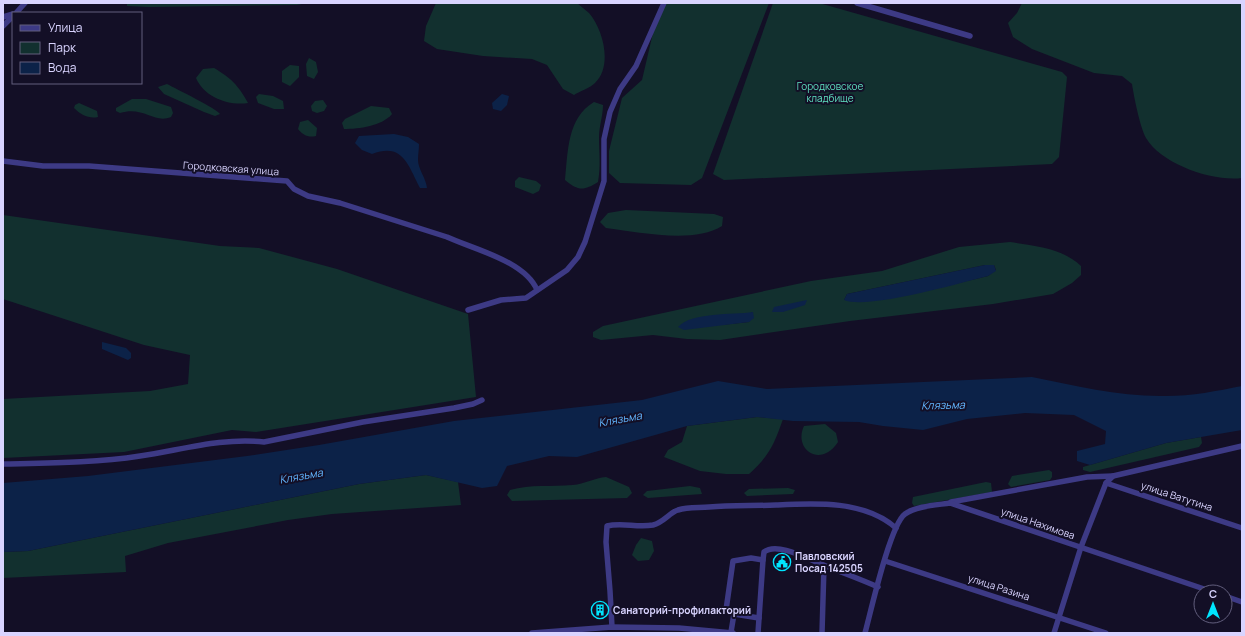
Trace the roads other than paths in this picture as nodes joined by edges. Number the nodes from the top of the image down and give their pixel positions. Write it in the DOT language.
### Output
graph roads {
  1 [pos="25,3"];
  2 [pos="664,3"];
  3 [pos="857,3"];
  4 [pos="17,12"];
  5 [pos="12,16"];
  6 [pos="3,26"];
  7 [pos="970,36"];
  8 [pos="3,161"];
  9 [pos="537,290"];
  10 [pos="468,310"];
  11 [pos="482,400"];
  12 [pos="1242,446"];
  13 [pos="3,464"];
  14 [pos="1113,476"];
  15 [pos="1106,483"];
  16 [pos="950,503"];
  17 [pos="896,528"];
  18 [pos="1242,528"];
  19 [pos="1081,547"];
  20 [pos="763,560"];
  21 [pos="885,561"];
  22 [pos="824,566"];
  23 [pos="1193,585"];
  24 [pos="878,587"];
  25 [pos="734,614"];
  26 [pos="1059,616"];
  27 [pos="760,618"];
  28 [pos="612,627"];
  29 [pos="532,633"];
  30 [pos="732,633"];
  31 [pos="758,633"];
  32 [pos="822,633"];
  33 [pos="865,633"];
  34 [pos="1054,633"];
  35 [pos="1106,633"];
  1 -- 4 [label="street"];
  2 -- 9 [label="street"];
  3 -- 7 [label="street"];
  5 -- 6 [label="street"];
  8 -- 9 [label="street, Городковская улица"];
  9 -- 10 [label="street"];
  11 -- 13 [label="street"];
  12 -- 14 [label="street"];
  14 -- 15 [label="street"];
  14 -- 16 [label="street"];
  15 -- 18 [label="street, улица Ватутина"];
  15 -- 19 [label="street"];
  16 -- 17 [label="street, улица Нахимова"];
  16 -- 19 [label="street, улица Нахимова"];
  17 -- 21 [label="street, улица Нахимова"];
  17 -- 28 [label="street"];
  19 -- 23 [label="street, улица Нахимова"];
  19 -- 26 [label="street"];
  20 -- 22 [label="street"];
  20 -- 25 [label="street"];
  20 -- 27 [label="street"];
  21 -- 24 [label="street, улица Нахимова"];
  21 -- 26 [label="street, улица Разина"];
  22 -- 24 [label="street"];
  22 -- 32 [label="street"];
  24 -- 33 [label="street, улица Нахимова"];
  25 -- 27 [label="street"];
  25 -- 30 [label="street"];
  26 -- 34 [label="street"];
  26 -- 35 [label="street, улица Разина"];
  27 -- 31 [label="street"];
  28 -- 29 [label="street"];
  28 -- 30 [label="street"];
}
